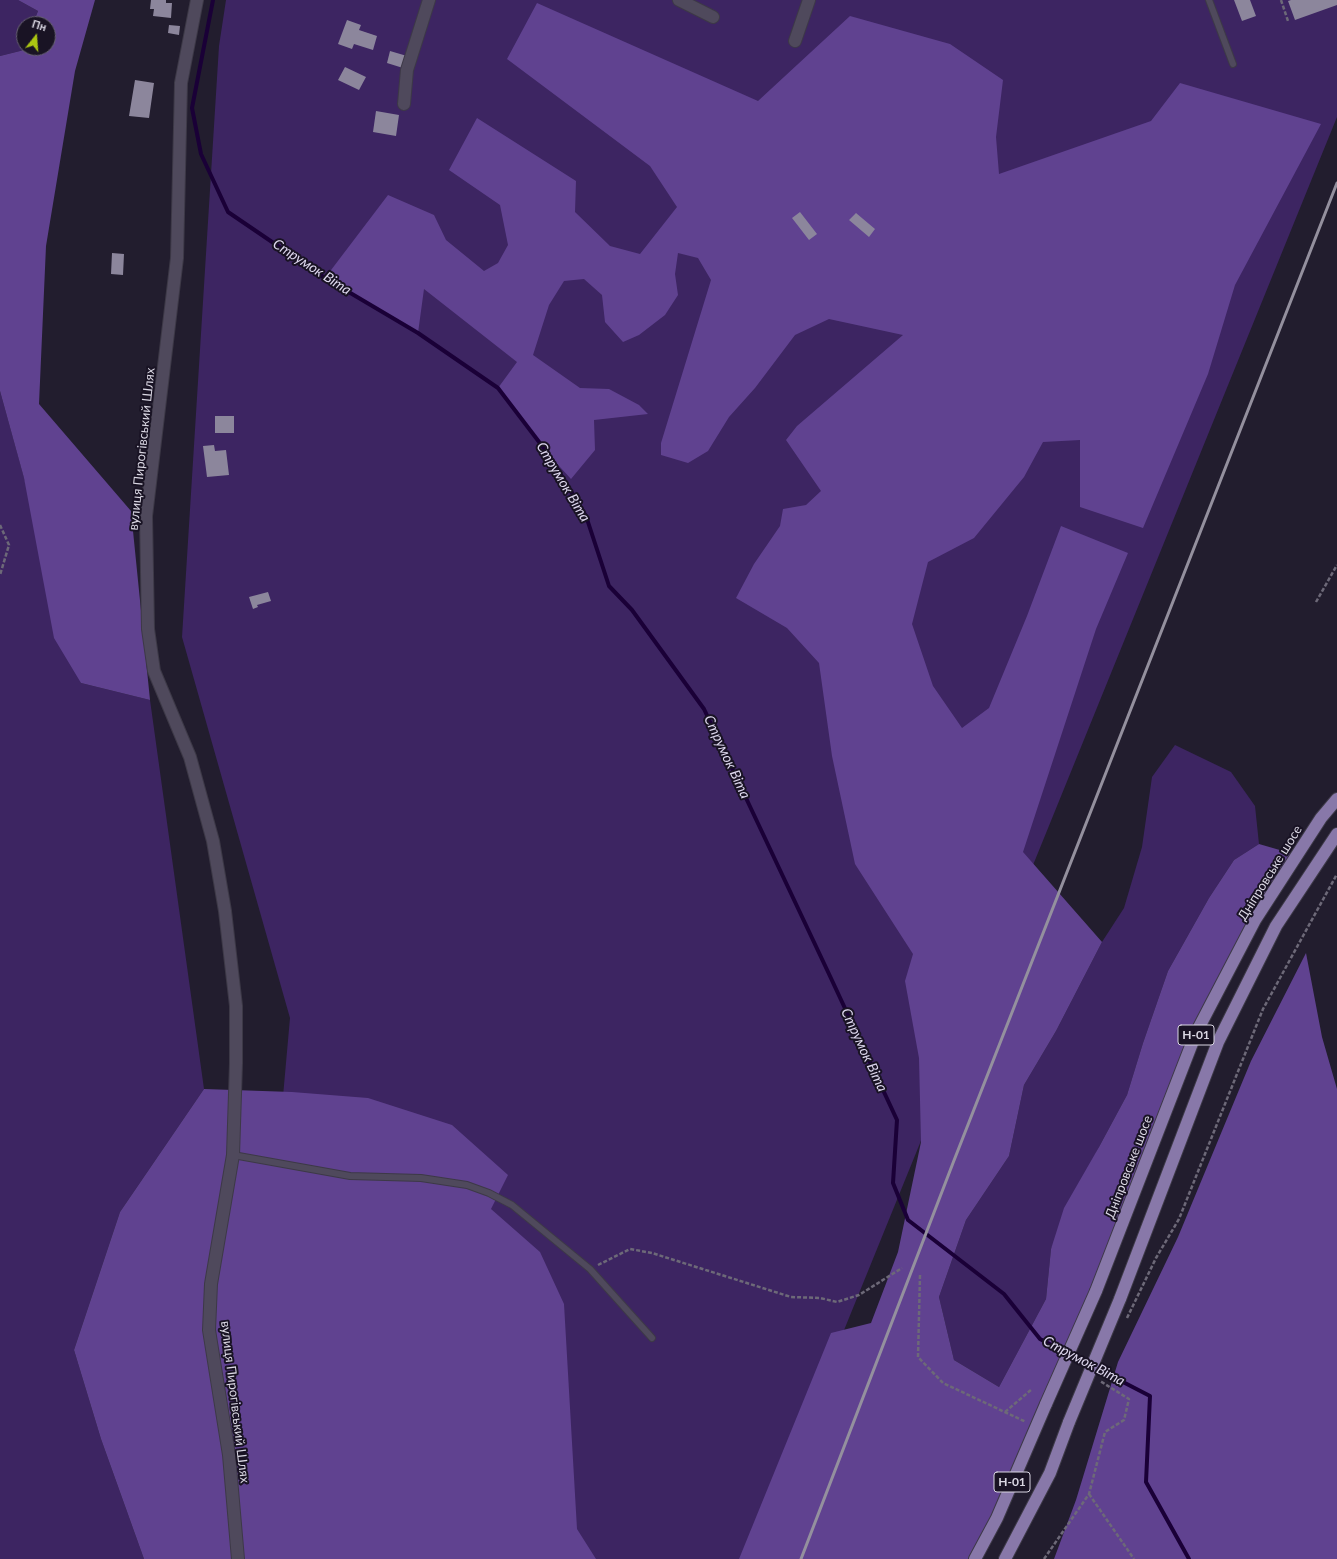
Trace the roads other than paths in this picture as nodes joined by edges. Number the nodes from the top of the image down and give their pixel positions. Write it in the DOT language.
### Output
graph roads {
  1 [pos="197,0"];
  2 [pos="429,0"];
  3 [pos="679,0"];
  4 [pos="809,0"];
  5 [pos="1209,0"];
  6 [pos="713,17"];
  7 [pos="795,41"];
  8 [pos="1232,64"];
  9 [pos="404,104"];
  10 [pos="1337,799"];
  11 [pos="1337,834"];
  12 [pos="233,1154"];
  13 [pos="652,1338"];
  14 [pos="238,1559"];
  15 [pos="975,1559"];
  16 [pos="1005,1559"];
  1 -- 12 [label="street, вулиця Пирогівський Шлях"];
  2 -- 9 [label="street"];
  3 -- 6 [label="street"];
  4 -- 7 [label="street"];
  5 -- 8 [label="lane"];
  10 -- 15 [label="main road, Дніпровське шосе / Н-01, bridge"];
  11 -- 16 [label="main road, Н-01, bridge"];
  12 -- 13 [label="lane"];
  12 -- 14 [label="street, вулиця Пирогівський Шлях"];
}
